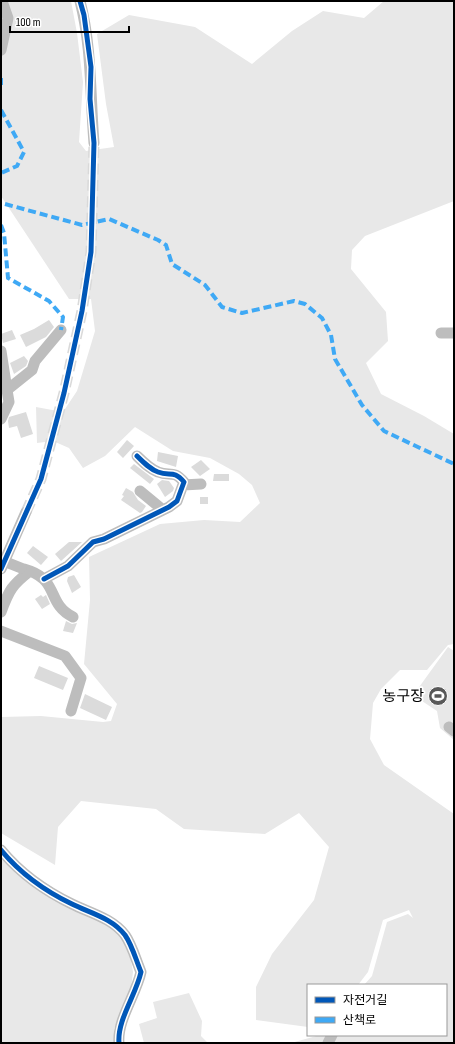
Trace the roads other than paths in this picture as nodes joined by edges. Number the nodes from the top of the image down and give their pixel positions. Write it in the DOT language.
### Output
graph roads {
  1 [pos="2,1"];
  2 [pos="80,1"];
  3 [pos="1,50"];
  4 [pos="94,143"];
  5 [pos="61,330"];
  6 [pos="441,333"];
  7 [pos="454,333"];
  8 [pos="1,351"];
  9 [pos="7,390"];
  10 [pos="1,419"];
  11 [pos="137,456"];
  12 [pos="184,484"];
  13 [pos="202,484"];
  14 [pos="140,491"];
  15 [pos="163,510"];
  16 [pos="26,512"];
  17 [pos="1,560"];
  18 [pos="1,569"];
  19 [pos="26,570"];
  20 [pos="44,579"];
  21 [pos="1,612"];
  22 [pos="73,616"];
  23 [pos="1,631"];
  24 [pos="71,711"];
  25 [pos="1,850"];
  26 [pos="119,1043"];
  1 -- 3 [label="street"];
  2 -- 4 [label="street"];
  5 -- 9 [label="street"];
  6 -- 7 [label="street"];
  8 -- 9 [label="street"];
  9 -- 10 [label="street"];
  11 -- 12 [label="street"];
  12 -- 13 [label="street"];
  12 -- 15 [label="street"];
  14 -- 15 [label="street"];
  15 -- 20 [label="street"];
  16 -- 18 [label="street"];
  17 -- 19 [label="street, bridge"];
  19 -- 20 [label="street"];
  19 -- 21 [label="street"];
  20 -- 22 [label="street"];
  23 -- 24 [label="street"];
  25 -- 26 [label="street"];
}
